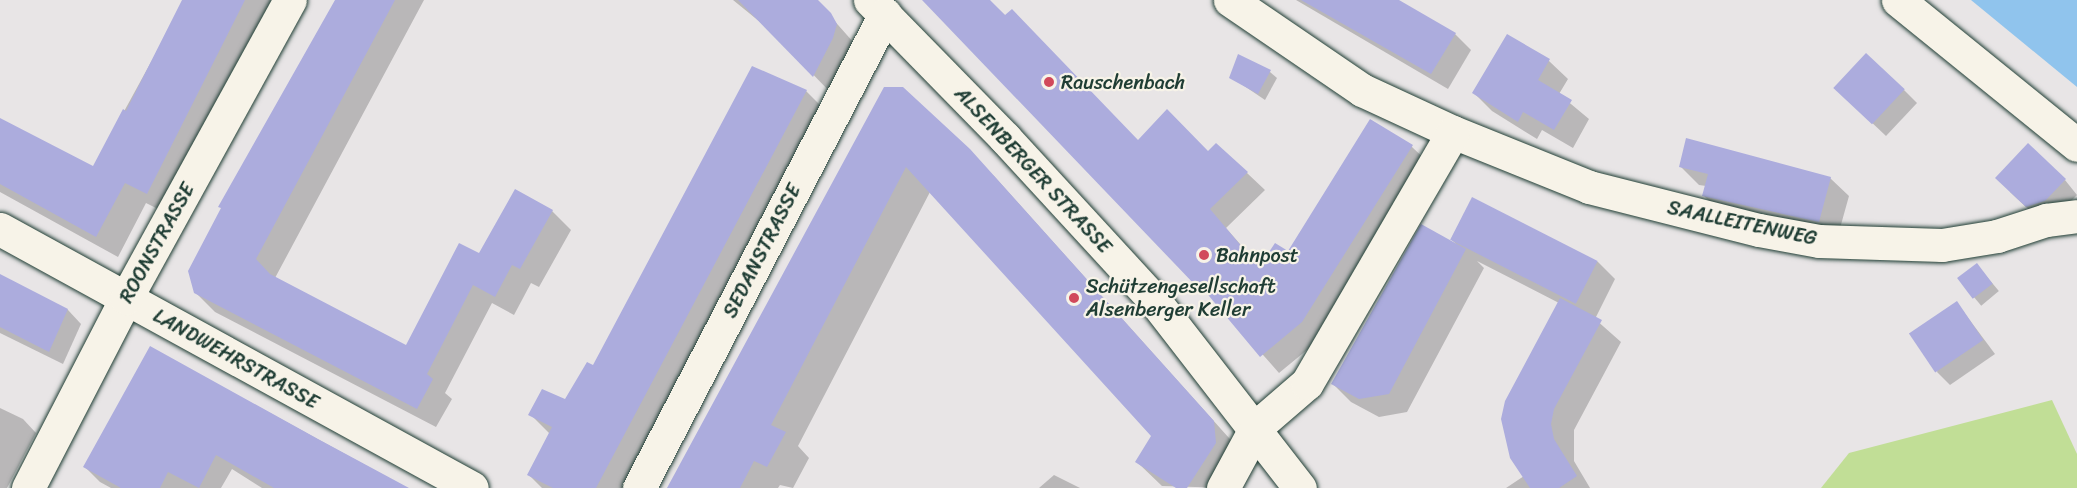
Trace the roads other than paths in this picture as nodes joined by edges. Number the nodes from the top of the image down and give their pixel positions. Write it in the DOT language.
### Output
graph roads {
  1 [pos="290,0"];
  2 [pos="1230,0"];
  3 [pos="1898,0"];
  4 [pos="878,7"];
  5 [pos="1453,132"];
  6 [pos="2077,145"];
  7 [pos="2077,216"];
  8 [pos="0,229"];
  9 [pos="126,298"];
  10 [pos="1256,427"];
  11 [pos="28,488"];
  12 [pos="472,488"];
  13 [pos="639,488"];
  14 [pos="1223,488"];
  15 [pos="1300,488"];
  1 -- 9 [label="street, ROONSTRASSE"];
  2 -- 5 [label="street, SAALLEITENWEG"];
  3 -- 6 [label="street"];
  4 -- 10 [label="street, ALSENBERGER STRASSE"];
  4 -- 13 [label="street, SEDANSTRASSE"];
  5 -- 7 [label="street, SAALLEITENWEG"];
  5 -- 10 [label="street"];
  8 -- 9 [label="street, LANDWEHRSTRASSE"];
  9 -- 11 [label="street, ROONSTRASSE"];
  9 -- 12 [label="street, LANDWEHRSTRASSE"];
  10 -- 14 [label="street"];
  10 -- 15 [label="street, ALSENBERGER STRASSE"];
}
